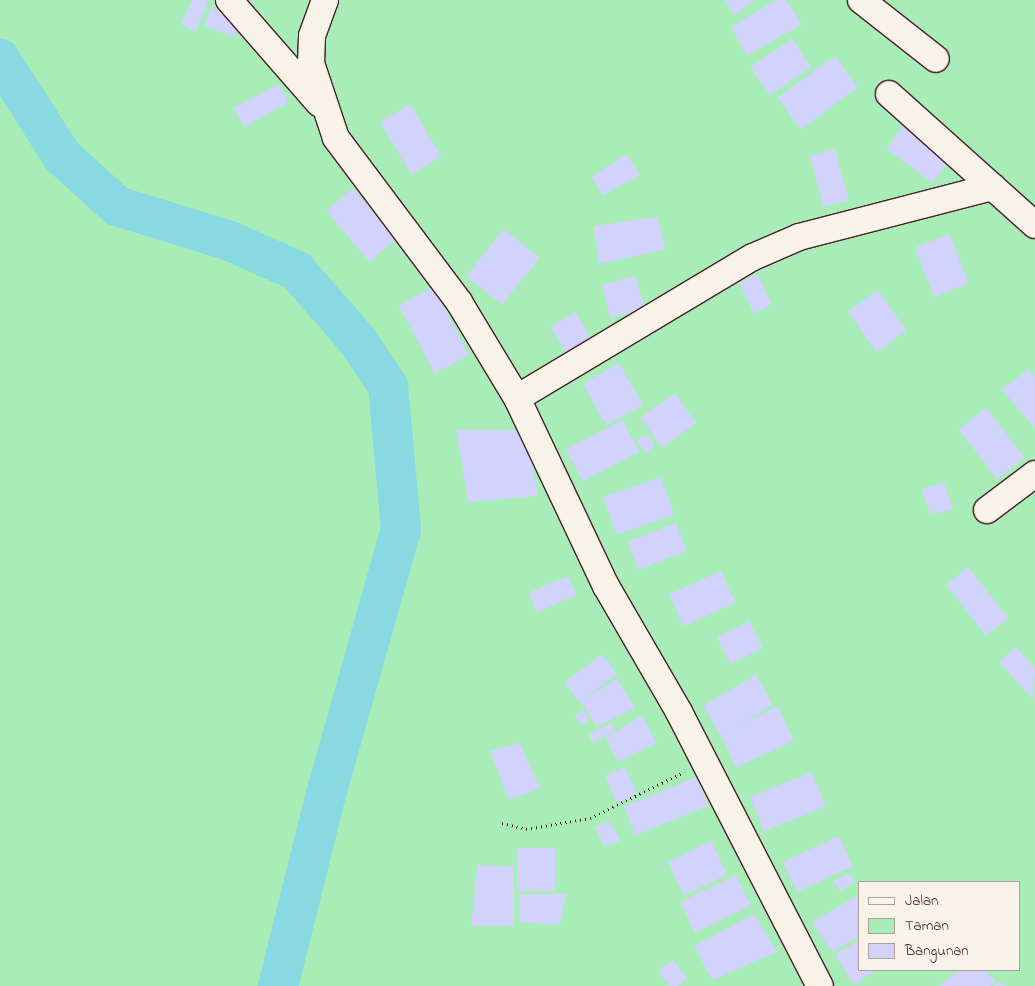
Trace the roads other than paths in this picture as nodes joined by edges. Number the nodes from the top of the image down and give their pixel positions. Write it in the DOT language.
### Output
graph roads {
  1 [pos="229,0"];
  2 [pos="325,0"];
  3 [pos="861,0"];
  4 [pos="936,59"];
  5 [pos="889,94"];
  6 [pos="322,107"];
  7 [pos="993,187"];
  8 [pos="1035,224"];
  9 [pos="517,398"];
  10 [pos="1035,474"];
  11 [pos="987,510"];
  12 [pos="820,986"];
  1 -- 6 [label="street"];
  2 -- 6 [label="street"];
  3 -- 4 [label="street"];
  5 -- 7 [label="street"];
  6 -- 9 [label="street"];
  7 -- 8 [label="street"];
  7 -- 9 [label="street"];
  9 -- 12 [label="street"];
  10 -- 11 [label="street"];
}
